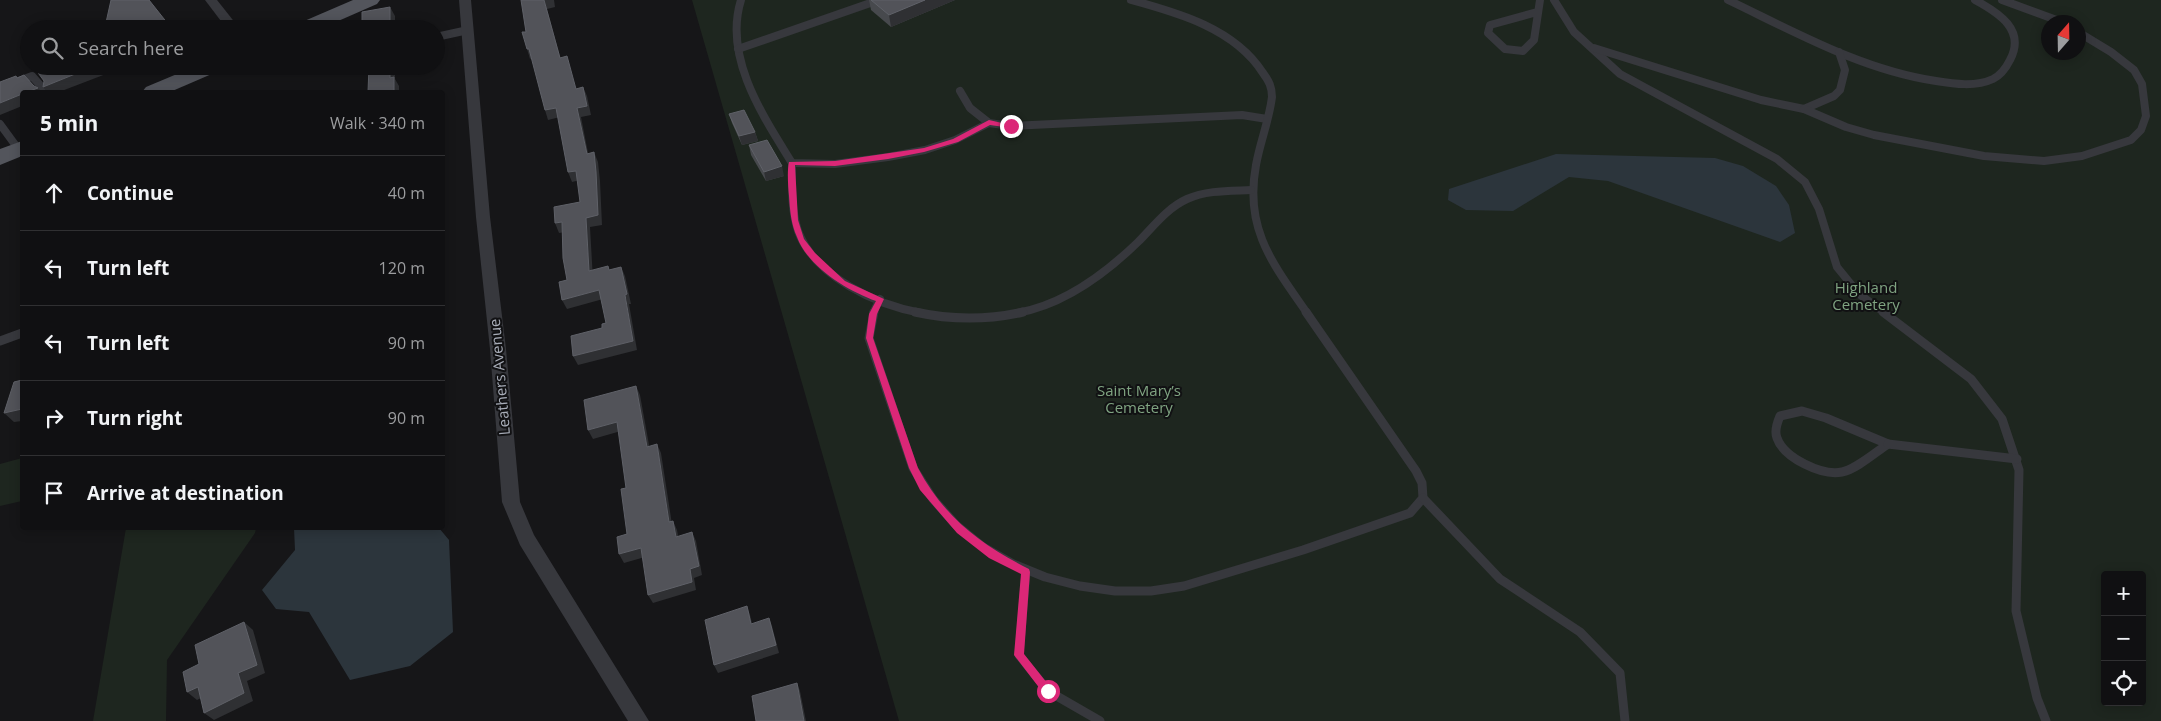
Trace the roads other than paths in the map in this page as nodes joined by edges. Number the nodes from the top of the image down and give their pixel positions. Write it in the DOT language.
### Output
graph roads {
  1 [pos="211,0"];
  2 [pos="370,0"];
  3 [pos="465,0"];
  4 [pos="740,0"];
  5 [pos="879,0"];
  6 [pos="1131,0"];
  7 [pos="1540,0"];
  8 [pos="1554,0"];
  9 [pos="1728,0"];
  10 [pos="1975,0"];
  11 [pos="2002,0"];
  12 [pos="1537,12"];
  13 [pos="2045,15"];
  14 [pos="227,20"];
  15 [pos="328,20"];
  16 [pos="468,30"];
  17 [pos="445,35"];
  18 [pos="2086,37"];
  19 [pos="1591,48"];
  20 [pos="738,49"];
  21 [pos="1839,52"];
  22 [pos="193,75"];
  23 [pos="0,88"];
  24 [pos="44,90"];
  25 [pos="158,90"];
  26 [pos="960,91"];
  27 [pos="1804,109"];
  28 [pos="1267,119"];
  29 [pos="989,122"];
  30 [pos="0,124"];
  31 [pos="14,152"];
  32 [pos="792,163"];
  33 [pos="1251,190"];
  34 [pos="880,299"];
  35 [pos="20,334"];
  36 [pos="0,341"];
  37 [pos="1888,444"];
  38 [pos="2017,459"];
  39 [pos="1423,498"];
  40 [pos="1026,572"];
  41 [pos="638,721"];
  42 [pos="1100,721"];
  43 [pos="1625,721"];
  44 [pos="2046,721"];
  1 -- 14 [label="street"];
  2 -- 15 [label="main road"];
  3 -- 16 [label="street, Leathers Avenue"];
  4 -- 20 [label="lane"];
  5 -- 20 [label="lane"];
  6 -- 28 [label="lane"];
  7 -- 12 [label="lane"];
  8 -- 19 [label="lane"];
  9 -- 21 [label="lane"];
  10 -- 21 [label="lane"];
  11 -- 13 [label="lane"];
  12 -- 12 [label="lane"];
  16 -- 17 [label="lane"];
  16 -- 41 [label="street, Leathers Avenue"];
  18 -- 27 [label="lane"];
  19 -- 27 [label="lane"];
  19 -- 38 [label="lane"];
  20 -- 32 [label="lane"];
  21 -- 27 [label="lane"];
  22 -- 25 [label="main road"];
  23 -- 24 [label="lane"];
  26 -- 29 [label="lane"];
  28 -- 29 [label="lane"];
  28 -- 33 [label="lane"];
  29 -- 32 [label="lane"];
  30 -- 31 [label="lane"];
  32 -- 34 [label="lane"];
  33 -- 34 [label="lane"];
  33 -- 39 [label="lane"];
  34 -- 40 [label="lane"];
  35 -- 36 [label="lane"];
  37 -- 37 [label="lane"];
  37 -- 38 [label="lane"];
  38 -- 44 [label="lane"];
  39 -- 40 [label="lane"];
  39 -- 43 [label="lane"];
  40 -- 42 [label="lane"];
}
